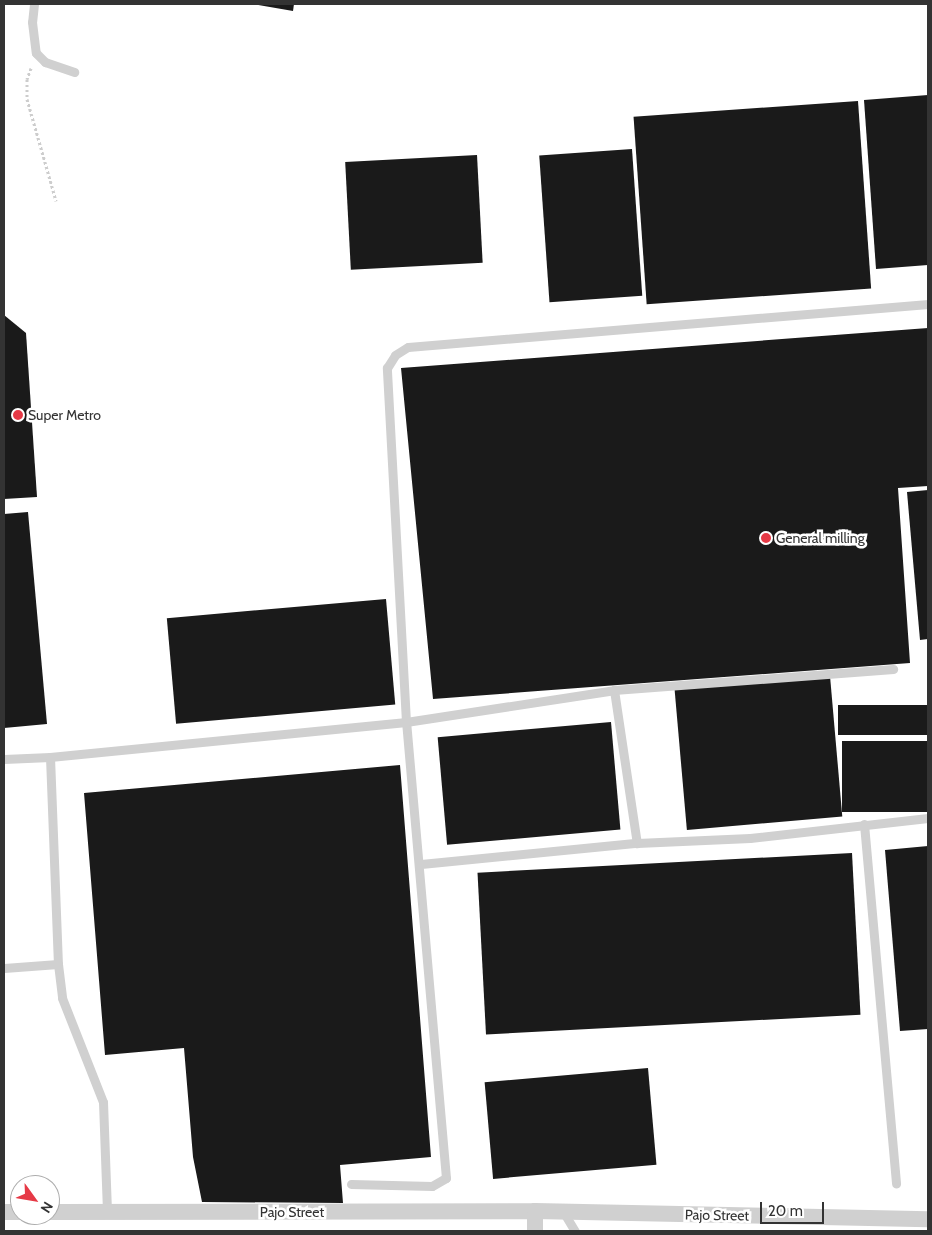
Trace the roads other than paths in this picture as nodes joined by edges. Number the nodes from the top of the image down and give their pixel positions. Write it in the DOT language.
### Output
graph roads {
  1 [pos="34,4"];
  2 [pos="74,72"];
  3 [pos="928,304"];
  4 [pos="893,669"];
  5 [pos="614,690"];
  6 [pos="406,722"];
  7 [pos="50,757"];
  8 [pos="4,759"];
  9 [pos="928,818"];
  10 [pos="864,824"];
  11 [pos="637,843"];
  12 [pos="421,864"];
  13 [pos="58,964"];
  14 [pos="4,968"];
  15 [pos="351,1184"];
  16 [pos="896,1184"];
  17 [pos="535,1210"];
  18 [pos="60,1212"];
  19 [pos="107,1213"];
  20 [pos="564,1213"];
  21 [pos="928,1219"];
  22 [pos="535,1231"];
  23 [pos="575,1231"];
  1 -- 2 [label="lane"];
  3 -- 6 [label="lane"];
  4 -- 5 [label="lane"];
  5 -- 6 [label="lane"];
  5 -- 11 [label="lane"];
  6 -- 7 [label="lane"];
  6 -- 12 [label="lane"];
  7 -- 8 [label="lane"];
  7 -- 13 [label="lane"];
  9 -- 10 [label="lane"];
  10 -- 11 [label="lane"];
  10 -- 16 [label="lane"];
  11 -- 12 [label="lane"];
  12 -- 15 [label="lane"];
  13 -- 14 [label="lane"];
  13 -- 19 [label="lane"];
  17 -- 19 [label="street, Pajo Street"];
  17 -- 20 [label="street, Pajo Street"];
  17 -- 22 [label="street"];
  18 -- 19 [label="street, Pajo Street"];
  20 -- 21 [label="street, Pajo Street"];
  20 -- 23 [label="lane"];
}
